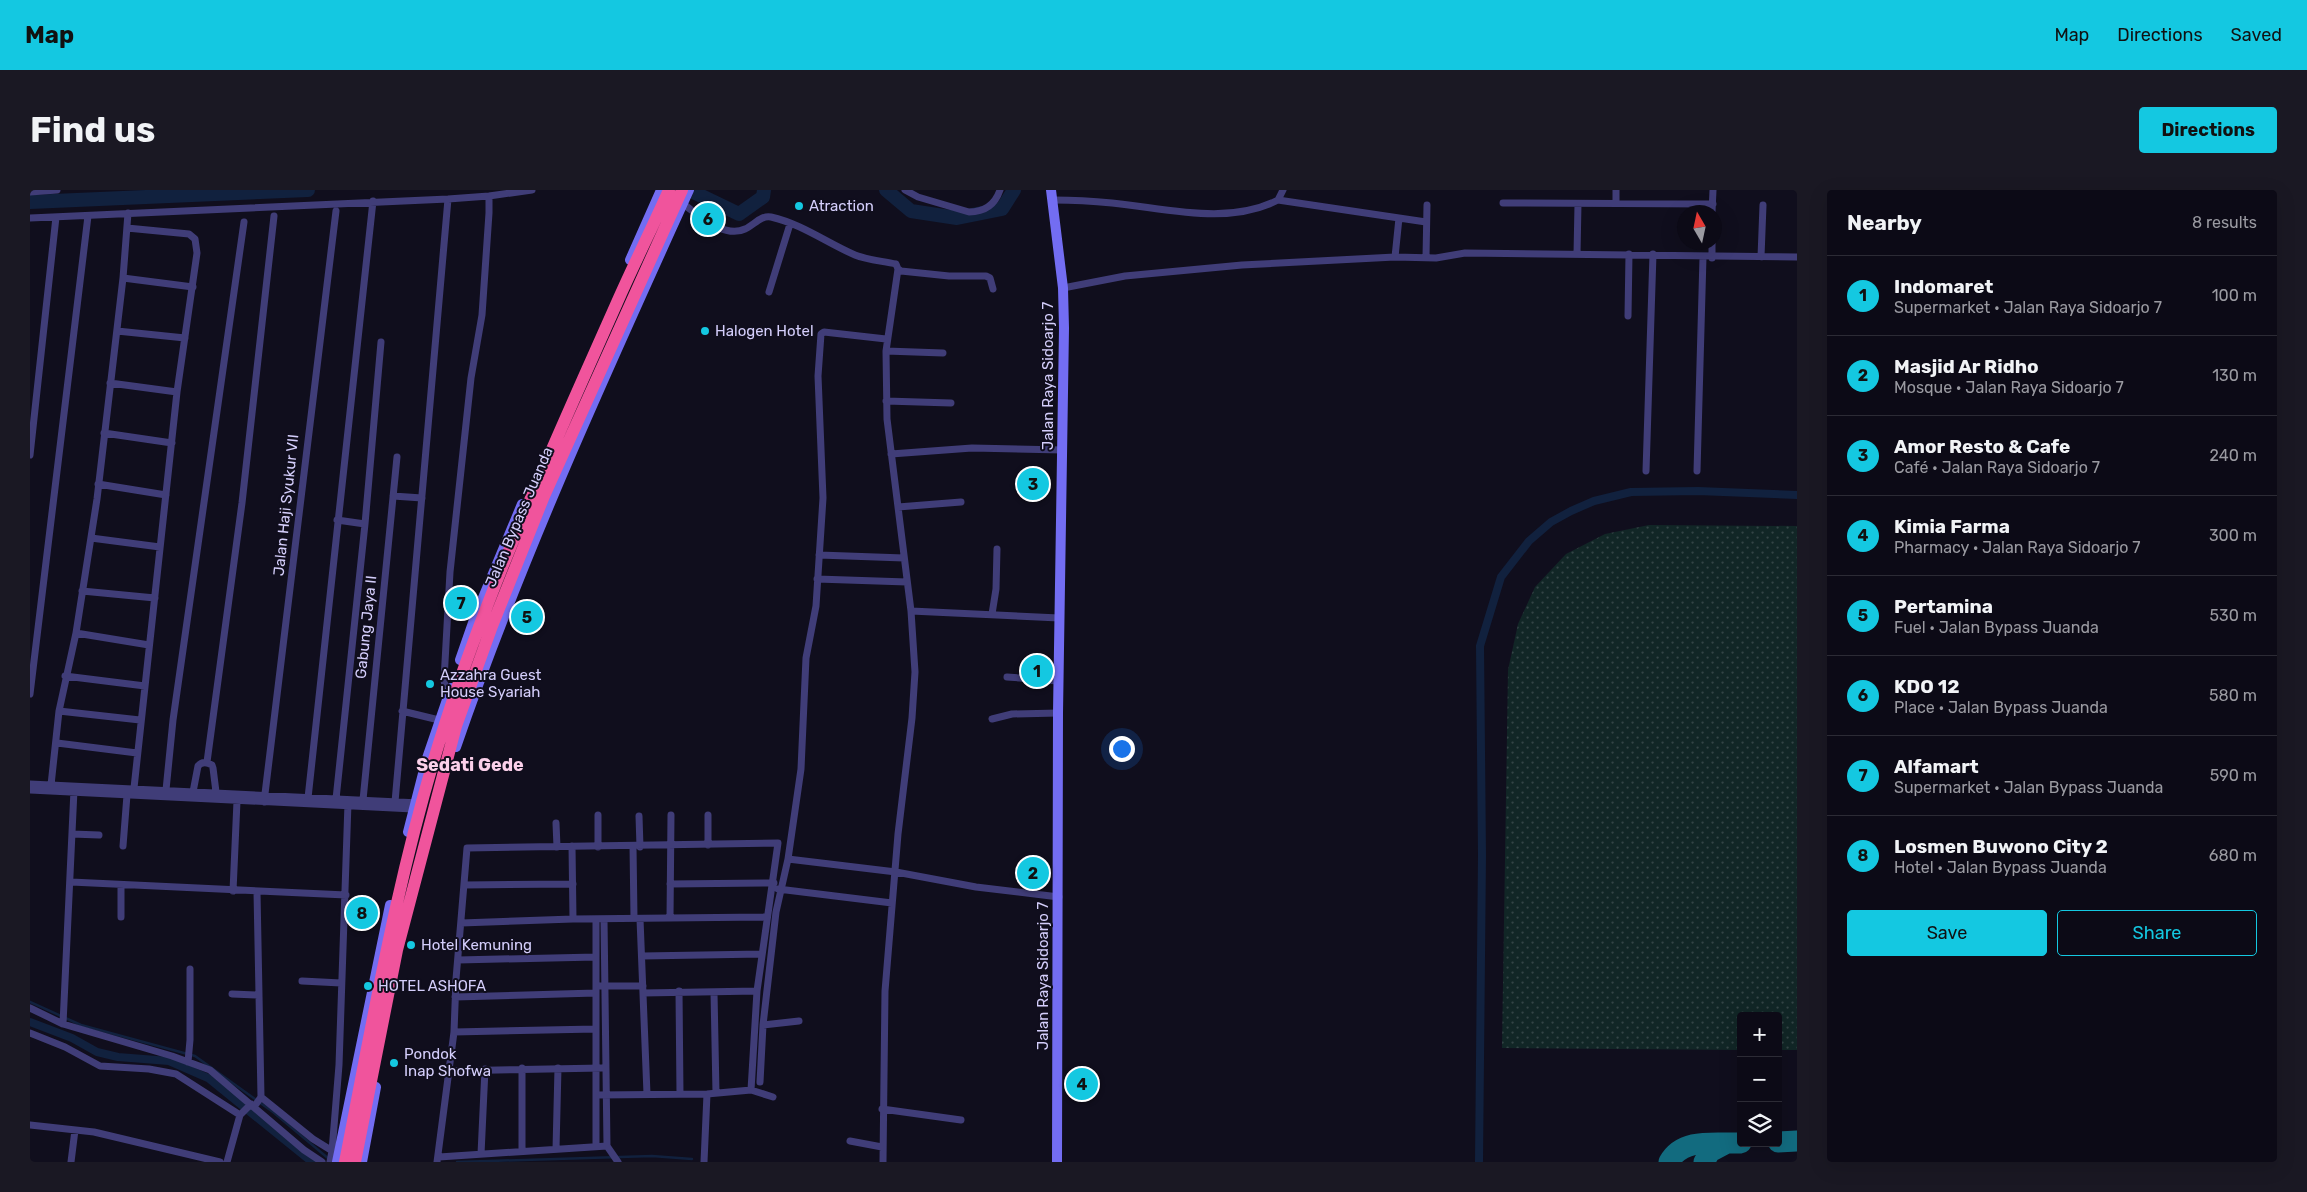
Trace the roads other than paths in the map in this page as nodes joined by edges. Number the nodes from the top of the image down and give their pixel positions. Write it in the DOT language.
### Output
graph roads {
  1 [pos="57,190"];
  2 [pos="532,190"];
  3 [pos="906,190"];
  4 [pos="1000,190"];
  5 [pos="1283,190"];
  6 [pos="1616,190"];
  7 [pos="1713,190"];
  8 [pos="30,192"];
  9 [pos="677,194"];
  10 [pos="1053,195"];
  11 [pos="489,196"];
  12 [pos="448,198"];
  13 [pos="1278,200"];
  14 [pos="373,201"];
  15 [pos="1616,202"];
  16 [pos="1503,203"];
  17 [pos="1578,204"];
  18 [pos="1713,204"];
  19 [pos="1426,205"];
  20 [pos="1763,205"];
  21 [pos="336,211"];
  22 [pos="128,213"];
  23 [pos="88,216"];
  24 [pos="274,216"];
  25 [pos="56,217"];
  26 [pos="30,218"];
  27 [pos="1399,218"];
  28 [pos="244,222"];
  29 [pos="1426,222"];
  30 [pos="790,224"];
  31 [pos="127,228"];
  32 [pos="1712,250"];
  33 [pos="1577,254"];
  34 [pos="1629,254"];
  35 [pos="1654,254"];
  36 [pos="1395,257"];
  37 [pos="1426,257"];
  38 [pos="1702,257"];
  39 [pos="1797,257"];
  40 [pos="1712,258"];
  41 [pos="1761,258"];
  42 [pos="898,270"];
  43 [pos="123,278"];
  44 [pos="192,287"];
  45 [pos="1063,288"];
  46 [pos="993,289"];
  47 [pos="769,292"];
  48 [pos="1628,316"];
  49 [pos="117,331"];
  50 [pos="185,338"];
  51 [pos="886,339"];
  52 [pos="381,342"];
  53 [pos="886,351"];
  54 [pos="943,352"];
  55 [pos="110,383"];
  56 [pos="177,392"];
  57 [pos="886,401"];
  58 [pos="950,403"];
  59 [pos="104,433"];
  60 [pos="172,444"];
  61 [pos="1063,450"];
  62 [pos="891,454"];
  63 [pos="30,455"];
  64 [pos="397,457"];
  65 [pos="1646,470"];
  66 [pos="1697,471"];
  67 [pos="98,484"];
  68 [pos="540,494"];
  69 [pos="166,495"];
  70 [pos="393,496"];
  71 [pos="422,498"];
  72 [pos="961,502"];
  73 [pos="898,507"];
  74 [pos="337,520"];
  75 [pos="365,524"];
  76 [pos="91,538"];
  77 [pos="160,547"];
  78 [pos="997,549"];
  79 [pos="819,555"];
  80 [pos="904,558"];
  81 [pos="817,579"];
  82 [pos="907,582"];
  83 [pos="82,591"];
  84 [pos="155,598"];
  85 [pos="911,611"];
  86 [pos="992,614"];
  87 [pos="1059,618"];
  88 [pos="76,633"];
  89 [pos="149,645"];
  90 [pos="66,676"];
  91 [pos="1007,677"];
  92 [pos="1058,681"];
  93 [pos="145,686"];
  94 [pos="450,692"];
  95 [pos="30,694"];
  96 [pos="59,711"];
  97 [pos="402,711"];
  98 [pos="1058,713"];
  99 [pos="992,719"];
  100 [pos="140,720"];
  101 [pos="439,720"];
  102 [pos="57,743"];
  103 [pos="137,753"];
  104 [pos="207,762"];
  105 [pos="30,784"];
  106 [pos="51,785"];
  107 [pos="134,788"];
  108 [pos="30,790"];
  109 [pos="74,790"];
  110 [pos="166,790"];
  111 [pos="193,792"];
  112 [pos="216,792"];
  113 [pos="153,793"];
  114 [pos="127,795"];
  115 [pos="264,798"];
  116 [pos="308,798"];
  117 [pos="336,799"];
  118 [pos="363,800"];
  119 [pos="237,801"];
  120 [pos="395,802"];
  121 [pos="348,803"];
  122 [pos="421,805"];
  123 [pos="598,815"];
  124 [pos="708,815"];
  125 [pos="639,816"];
  126 [pos="671,816"];
  127 [pos="556,823"];
  128 [pos="431,829"];
  129 [pos="72,834"];
  130 [pos="99,835"];
  131 [pos="708,845"];
  132 [pos="123,846"];
  133 [pos="572,846"];
  134 [pos="671,846"];
  135 [pos="557,847"];
  136 [pos="598,847"];
  137 [pos="636,847"];
  138 [pos="788,859"];
  139 [pos="896,872"];
  140 [pos="71,882"];
  141 [pos="573,884"];
  142 [pos="670,884"];
  143 [pos="121,885"];
  144 [pos="464,885"];
  145 [pos="773,885"];
  146 [pos="233,890"];
  147 [pos="782,890"];
  148 [pos="257,892"];
  149 [pos="346,895"];
  150 [pos="1059,897"];
  151 [pos="892,903"];
  152 [pos="121,917"];
  153 [pos="767,917"];
  154 [pos="670,918"];
  155 [pos="573,919"];
  156 [pos="600,919"];
  157 [pos="637,919"];
  158 [pos="461,923"];
  159 [pos="762,954"];
  160 [pos="642,956"];
  161 [pos="596,957"];
  162 [pos="458,960"];
  163 [pos="190,969"];
  164 [pos="302,981"];
  165 [pos="341,983"];
  166 [pos="598,989"];
  167 [pos="643,990"];
  168 [pos="679,991"];
  169 [pos="757,991"];
  170 [pos="714,992"];
  171 [pos="232,994"];
  172 [pos="258,995"];
  173 [pos="455,997"];
  174 [pos="30,1008"];
  175 [pos="63,1020"];
  176 [pos="799,1021"];
  177 [pos="763,1025"];
  178 [pos="385,1026"];
  179 [pos="596,1028"];
  180 [pos="454,1032"];
  181 [pos="30,1033"];
  182 [pos="368,1049"];
  183 [pos="189,1057"];
  184 [pos="522,1068"];
  185 [pos="558,1068"];
  186 [pos="597,1068"];
  187 [pos="607,1068"];
  188 [pos="485,1069"];
  189 [pos="449,1071"];
  190 [pos="760,1082"];
  191 [pos="751,1090"];
  192 [pos="716,1093"];
  193 [pos="607,1094"];
  194 [pos="647,1094"];
  195 [pos="680,1094"];
  196 [pos="707,1094"];
  197 [pos="597,1095"];
  198 [pos="773,1097"];
  199 [pos="255,1103"];
  200 [pos="882,1109"];
  201 [pos="242,1114"];
  202 [pos="961,1120"];
  203 [pos="30,1125"];
  204 [pos="75,1130"];
  205 [pos="850,1141"];
  206 [pos="596,1146"];
  207 [pos="882,1147"];
  208 [pos="609,1148"];
  209 [pos="556,1149"];
  210 [pos="522,1151"];
  211 [pos="481,1154"];
  212 [pos="335,1158"];
  213 [pos="438,1160"];
  214 [pos="617,1160"];
  215 [pos="71,1162"];
  216 [pos="220,1162"];
  217 [pos="227,1162"];
  218 [pos="322,1162"];
  219 [pos="359,1162"];
  220 [pos="704,1162"];
  221 [pos="883,1162"];
  222 [pos="1057,1162"];
  1 -- 8 [label="street"];
  2 -- 11 [label="street"];
  3 -- 4 [label="street"];
  5 -- 13 [label="street"];
  6 -- 15 [label="street"];
  7 -- 18 [label="street"];
  9 -- 30 [label="street"];
  9 -- 68 [label="highway, Jalan Bypass Juanda"];
  9 -- 68 [label="highway, Jalan Bypass Juanda"];
  10 -- 13 [label="street"];
  10 -- 45 [label="main road, Jalan Raya Sidoarjo 7"];
  11 -- 12 [label="street"];
  11 -- 94 [label="street"];
  12 -- 14 [label="street"];
  12 -- 71 [label="street"];
  13 -- 27 [label="street"];
  14 -- 22 [label="street"];
  14 -- 74 [label="street"];
  15 -- 17 [label="street"];
  15 -- 18 [label="street"];
  16 -- 17 [label="street"];
  17 -- 33 [label="street"];
  19 -- 29 [label="street"];
  20 -- 41 [label="street"];
  21 -- 115 [label="street, Jalan Haji Syukur VII"];
  22 -- 23 [label="street"];
  22 -- 31 [label="street"];
  23 -- 25 [label="street"];
  23 -- 95 [label="street"];
  24 -- 104 [label="street"];
  25 -- 26 [label="street"];
  25 -- 63 [label="street"];
  27 -- 29 [label="street"];
  27 -- 36 [label="street"];
  28 -- 110 [label="street"];
  29 -- 37 [label="street"];
  30 -- 42 [label="street"];
  30 -- 47 [label="street"];
  31 -- 43 [label="street"];
  31 -- 44 [label="street"];
  32 -- 40 [label="street"];
  33 -- 34 [label="street"];
  33 -- 37 [label="street"];
  34 -- 35 [label="street"];
  34 -- 48 [label="street"];
  35 -- 38 [label="street"];
  35 -- 65 [label="street"];
  36 -- 37 [label="street"];
  36 -- 45 [label="street"];
  38 -- 40 [label="street"];
  38 -- 66 [label="street"];
  39 -- 41 [label="street"];
  40 -- 41 [label="street"];
  42 -- 46 [label="street"];
  42 -- 51 [label="street"];
  43 -- 44 [label="street"];
  43 -- 49 [label="street"];
  44 -- 50 [label="street"];
  45 -- 61 [label="main road, Jalan Raya Sidoarjo 7"];
  49 -- 50 [label="street"];
  49 -- 55 [label="street"];
  50 -- 56 [label="street"];
  51 -- 53 [label="street"];
  51 -- 79 [label="street"];
  52 -- 75 [label="street"];
  53 -- 54 [label="street"];
  53 -- 57 [label="street"];
  55 -- 56 [label="street"];
  55 -- 59 [label="street"];
  56 -- 60 [label="street"];
  57 -- 58 [label="street"];
  57 -- 62 [label="street"];
  59 -- 60 [label="street"];
  59 -- 67 [label="street"];
  60 -- 69 [label="street"];
  61 -- 62 [label="street"];
  61 -- 87 [label="main road, Jalan Raya Sidoarjo 7"];
  62 -- 73 [label="street"];
  64 -- 70 [label="street, Gabung Jaya II"];
  67 -- 69 [label="street"];
  67 -- 76 [label="street"];
  68 -- 94 [label="main road"];
  68 -- 122 [label="highway, Jalan Bypass Juanda"];
  68 -- 128 [label="main road"];
  69 -- 77 [label="street"];
  70 -- 71 [label="street"];
  70 -- 118 [label="street, Gabung Jaya II"];
  71 -- 97 [label="street"];
  72 -- 73 [label="street"];
  73 -- 80 [label="street"];
  74 -- 75 [label="street"];
  74 -- 116 [label="street"];
  75 -- 117 [label="street"];
  76 -- 77 [label="street"];
  76 -- 83 [label="street"];
  77 -- 84 [label="street"];
  78 -- 86 [label="street"];
  79 -- 80 [label="street"];
  79 -- 81 [label="street"];
  80 -- 82 [label="street"];
  81 -- 82 [label="street"];
  81 -- 138 [label="street"];
  82 -- 85 [label="street"];
  83 -- 84 [label="street"];
  83 -- 88 [label="street"];
  84 -- 89 [label="street"];
  85 -- 86 [label="street"];
  85 -- 139 [label="street"];
  86 -- 87 [label="street"];
  87 -- 92 [label="main road, Jalan Raya Sidoarjo 7"];
  88 -- 89 [label="street"];
  88 -- 90 [label="street"];
  89 -- 93 [label="street"];
  90 -- 93 [label="street"];
  90 -- 96 [label="street"];
  91 -- 92 [label="street"];
  92 -- 98 [label="main road, Jalan Raya Sidoarjo 7"];
  93 -- 100 [label="street"];
  94 -- 101 [label="main road"];
  96 -- 100 [label="street"];
  96 -- 102 [label="street"];
  97 -- 101 [label="street"];
  97 -- 120 [label="street"];
  98 -- 99 [label="street"];
  98 -- 150 [label="main road, Jalan Raya Sidoarjo 7"];
  100 -- 103 [label="street"];
  101 -- 122 [label="main road"];
  102 -- 103 [label="street"];
  102 -- 106 [label="street"];
  103 -- 107 [label="street"];
  104 -- 111 [label="street"];
  104 -- 112 [label="street"];
  105 -- 106 [label="street"];
  106 -- 109 [label="street"];
  107 -- 109 [label="street"];
  107 -- 113 [label="street"];
  108 -- 109 [label="street"];
  109 -- 114 [label="street"];
  109 -- 129 [label="street"];
  110 -- 111 [label="street"];
  110 -- 113 [label="street"];
  111 -- 112 [label="street"];
  112 -- 115 [label="street"];
  113 -- 114 [label="street"];
  113 -- 119 [label="street"];
  114 -- 132 [label="street"];
  115 -- 116 [label="street"];
  115 -- 119 [label="street"];
  115 -- 121 [label="street"];
  116 -- 117 [label="street"];
  117 -- 121 [label="street"];
  118 -- 120 [label="street"];
  118 -- 121 [label="street"];
  119 -- 146 [label="street"];
  120 -- 122 [label="street"];
  121 -- 122 [label="street"];
  121 -- 149 [label="street"];
  122 -- 128 [label="highway, Jalan Bypass Juanda"];
  122 -- 182 [label="highway, Jalan Bypass Juanda"];
  123 -- 136 [label="street"];
  124 -- 131 [label="street"];
  125 -- 137 [label="street"];
  126 -- 134 [label="street"];
  127 -- 135 [label="street"];
  128 -- 178 [label="highway, Jalan Bypass Juanda"];
  129 -- 130 [label="street"];
  129 -- 140 [label="street"];
  131 -- 134 [label="street"];
  131 -- 145 [label="street"];
  133 -- 135 [label="street"];
  133 -- 136 [label="street"];
  133 -- 141 [label="street"];
  134 -- 137 [label="street"];
  134 -- 142 [label="street"];
  135 -- 144 [label="street"];
  136 -- 137 [label="street"];
  137 -- 157 [label="street"];
  138 -- 139 [label="street"];
  138 -- 147 [label="street"];
  139 -- 150 [label="street"];
  139 -- 151 [label="street"];
  140 -- 143 [label="street"];
  140 -- 175 [label="street"];
  141 -- 144 [label="street"];
  141 -- 155 [label="street"];
  142 -- 145 [label="street"];
  142 -- 154 [label="street"];
  143 -- 146 [label="street"];
  143 -- 152 [label="street"];
  144 -- 158 [label="street"];
  145 -- 147 [label="street"];
  145 -- 153 [label="street"];
  146 -- 148 [label="street"];
  147 -- 151 [label="street"];
  147 -- 177 [label="street"];
  148 -- 149 [label="street"];
  148 -- 172 [label="street"];
  149 -- 165 [label="street"];
  150 -- 222 [label="main road, Jalan Raya Sidoarjo 7"];
  151 -- 200 [label="street"];
  153 -- 154 [label="street"];
  153 -- 159 [label="street"];
  154 -- 157 [label="street"];
  155 -- 156 [label="street"];
  155 -- 158 [label="street"];
  156 -- 157 [label="street"];
  156 -- 161 [label="street"];
  156 -- 166 [label="street"];
  157 -- 160 [label="street"];
  158 -- 162 [label="street"];
  159 -- 160 [label="street"];
  159 -- 169 [label="street"];
  160 -- 167 [label="street"];
  161 -- 162 [label="street"];
  161 -- 166 [label="street"];
  162 -- 173 [label="street"];
  163 -- 183 [label="street"];
  164 -- 165 [label="street"];
  165 -- 212 [label="street"];
  166 -- 167 [label="street"];
  166 -- 173 [label="street"];
  166 -- 179 [label="street"];
  166 -- 187 [label="street"];
  167 -- 168 [label="street"];
  167 -- 194 [label="street"];
  168 -- 170 [label="street"];
  168 -- 195 [label="street"];
  169 -- 170 [label="street"];
  169 -- 191 [label="street"];
  170 -- 192 [label="street"];
  171 -- 172 [label="street"];
  172 -- 199 [label="street"];
  173 -- 180 [label="street"];
  174 -- 175 [label="street"];
  175 -- 183 [label="street"];
  176 -- 177 [label="street"];
  177 -- 190 [label="street"];
  178 -- 182 [label="highway, Jalan Bypass Juanda"];
  178 -- 219 [label="main road"];
  179 -- 180 [label="street"];
  179 -- 186 [label="street"];
  180 -- 189 [label="street"];
  181 -- 201 [label="street"];
  182 -- 212 [label="highway, Jalan Bypass Juanda"];
  182 -- 219 [label="highway, Jalan Bypass Juanda"];
  183 -- 199 [label="street"];
  184 -- 185 [label="street"];
  184 -- 188 [label="street"];
  184 -- 210 [label="street"];
  185 -- 186 [label="street"];
  185 -- 209 [label="street"];
  186 -- 187 [label="street"];
  186 -- 197 [label="street"];
  187 -- 193 [label="street"];
  188 -- 189 [label="street"];
  188 -- 211 [label="street"];
  189 -- 213 [label="street"];
  191 -- 192 [label="street"];
  191 -- 198 [label="street"];
  192 -- 196 [label="street"];
  193 -- 194 [label="street"];
  193 -- 197 [label="street"];
  193 -- 208 [label="street"];
  194 -- 195 [label="street"];
  195 -- 196 [label="street"];
  196 -- 220 [label="street"];
  197 -- 206 [label="street"];
  199 -- 201 [label="street"];
  199 -- 212 [label="street"];
  199 -- 218 [label="street"];
  200 -- 202 [label="street"];
  200 -- 207 [label="street"];
  201 -- 217 [label="street"];
  203 -- 204 [label="street"];
  204 -- 215 [label="street"];
  204 -- 216 [label="street"];
  205 -- 207 [label="street"];
  206 -- 208 [label="street"];
  206 -- 209 [label="street"];
  207 -- 221 [label="street"];
  208 -- 214 [label="street"];
  209 -- 210 [label="street"];
  210 -- 211 [label="street"];
  211 -- 213 [label="street"];
}
